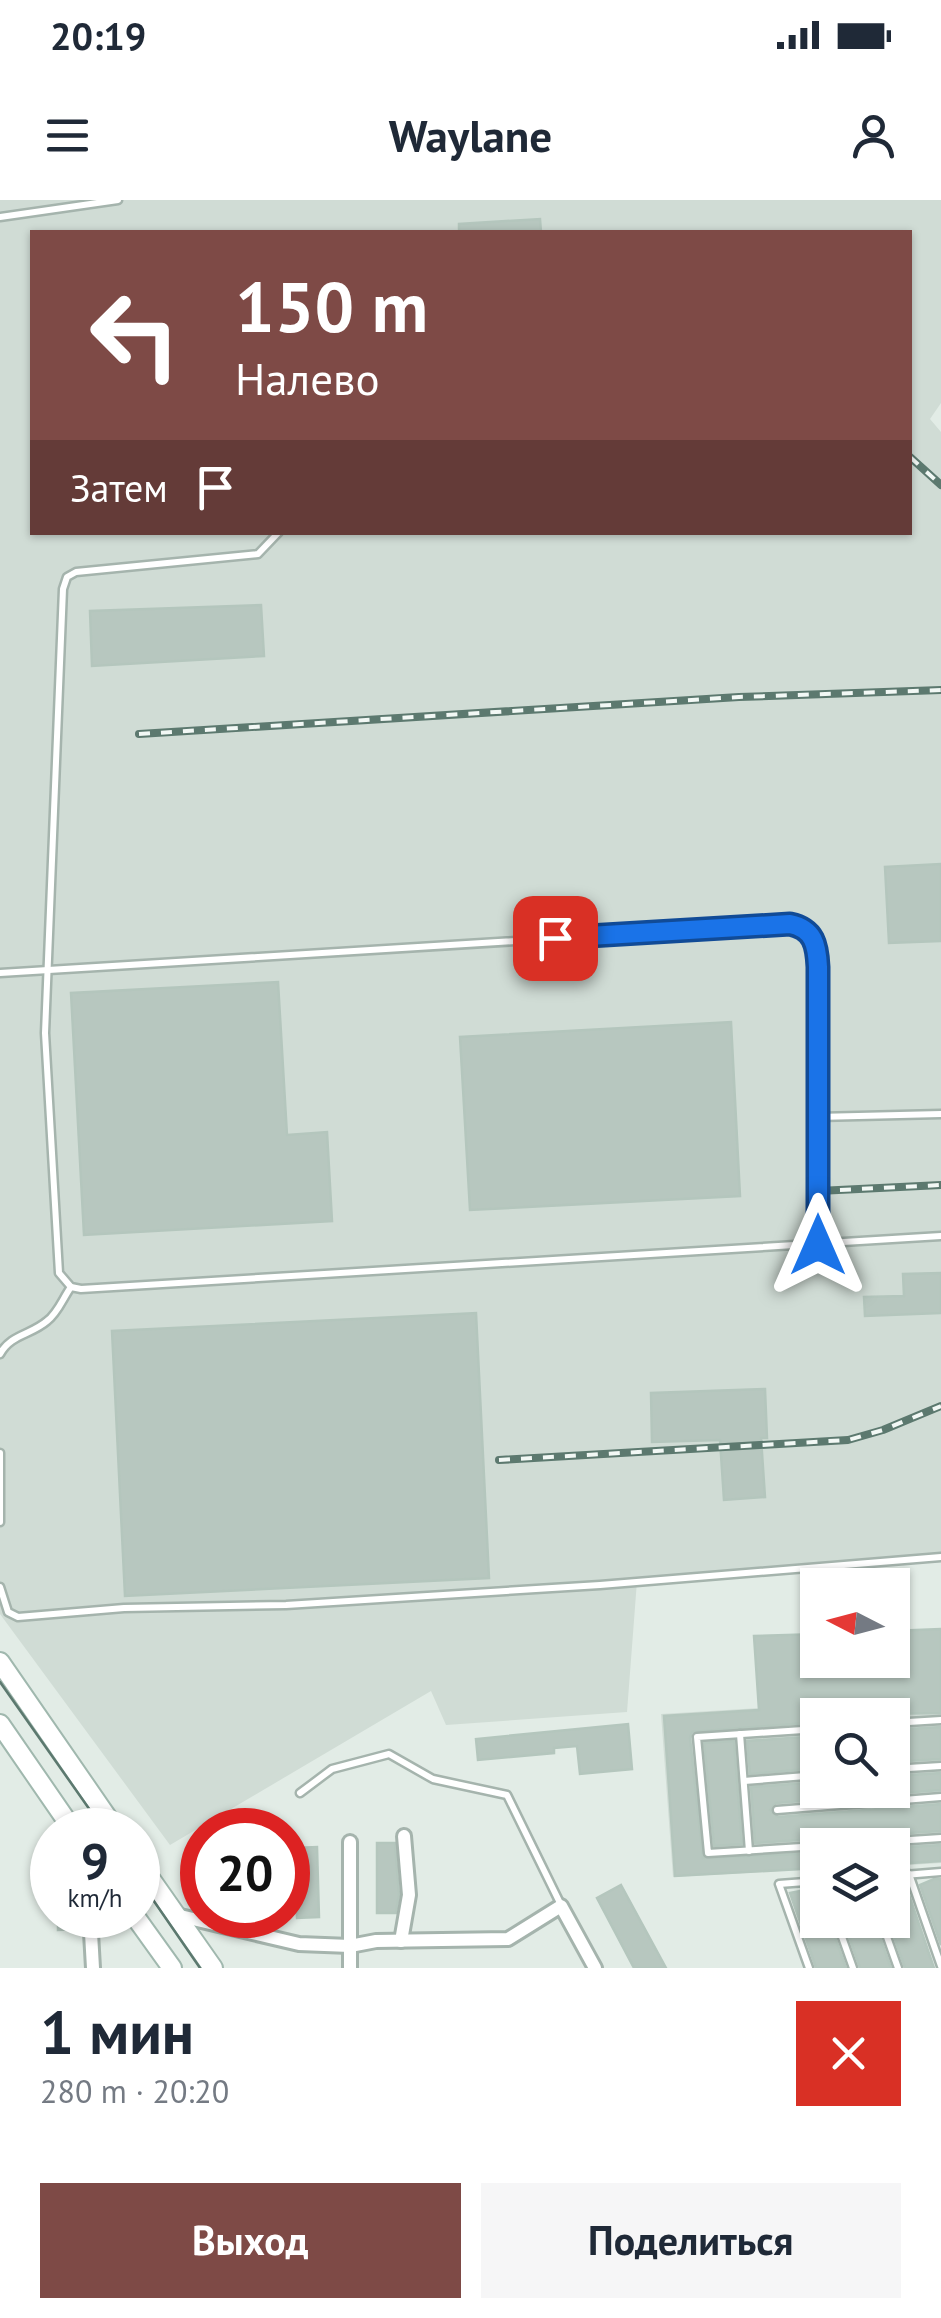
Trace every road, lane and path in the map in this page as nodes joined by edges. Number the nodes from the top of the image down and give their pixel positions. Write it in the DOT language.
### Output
graph roads {
  1 [pos="118,200"];
  2 [pos="0,216"];
  3 [pos="277,535"];
  4 [pos="47,969"];
  5 [pos="0,973"];
  6 [pos="941,1114"];
  7 [pos="818,1117"];
  8 [pos="941,1236"];
  9 [pos="818,1245"];
  10 [pos="71,1287"];
  11 [pos="0,1354"];
  12 [pos="0,1454"];
  13 [pos="0,1522"];
  14 [pos="941,1557"];
  15 [pos="0,1587"];
  16 [pos="0,1662"];
  17 [pos="941,1720"];
  18 [pos="910,1722"];
  19 [pos="0,1724"];
  20 [pos="800,1729"];
  21 [pos="740,1734"];
  22 [pos="941,1766"];
  23 [pos="910,1768"];
  24 [pos="800,1776"];
  25 [pos="744,1781"];
  26 [pos="300,1793"];
  27 [pos="941,1797"];
  28 [pos="58,1808"];
  29 [pos="101,1808"];
  30 [pos="777,1810"];
  31 [pos="404,1836"];
  32 [pos="941,1838"];
  33 [pos="910,1840"];
  34 [pos="350,1842"];
  35 [pos="800,1847"];
  36 [pos="748,1851"];
  37 [pos="941,1872"];
  38 [pos="910,1874"];
  39 [pos="910,1877"];
  40 [pos="800,1882"];
  41 [pos="160,1892"];
  42 [pos="562,1906"];
  43 [pos="176,1915"];
  44 [pos="91,1938"];
  45 [pos="150,1938"];
  46 [pos="843,1938"];
  47 [pos="887,1938"];
  48 [pos="401,1941"];
  49 [pos="350,1946"];
  50 [pos="941,1966"];
  51 [pos="93,1968"];
  52 [pos="172,1968"];
  53 [pos="213,1968"];
  54 [pos="350,1968"];
  55 [pos="595,1968"];
  56 [pos="809,1968"];
  57 [pos="854,1968"];
  58 [pos="898,1968"];
  1 -- 2 [label="lane"];
  3 -- 4 [label="lane"];
  4 -- 5 [label="lane"];
  4 -- 7 [label="lane"];
  4 -- 10 [label="lane"];
  6 -- 7 [label="lane"];
  7 -- 9 [label="lane"];
  8 -- 9 [label="lane"];
  9 -- 10 [label="lane"];
  10 -- 11 [label="lane"];
  12 -- 13 [label="lane"];
  14 -- 15 [label="lane"];
  16 -- 29 [label="main road"];
  17 -- 18 [label="lane"];
  19 -- 28 [label="main road"];
  20 -- 21 [label="lane"];
  21 -- 25 [label="lane"];
  21 -- 36 [label="lane"];
  22 -- 23 [label="lane"];
  24 -- 25 [label="lane"];
  25 -- 36 [label="lane"];
  26 -- 42 [label="lane"];
  27 -- 30 [label="lane"];
  31 -- 48 [label="street"];
  32 -- 33 [label="lane"];
  34 -- 49 [label="street"];
  35 -- 36 [label="lane"];
  37 -- 38 [label="lane"];
  39 -- 50 [label="lane"];
  40 -- 56 [label="lane"];
  41 -- 43 [label="main road"];
  42 -- 48 [label="street"];
  42 -- 55 [label="street"];
  43 -- 49 [label="street"];
  43 -- 53 [label="main road"];
  44 -- 51 [label="street"];
  45 -- 52 [label="main road"];
  46 -- 57 [label="lane"];
  47 -- 58 [label="lane"];
  48 -- 49 [label="street"];
  49 -- 54 [label="street"];
}
